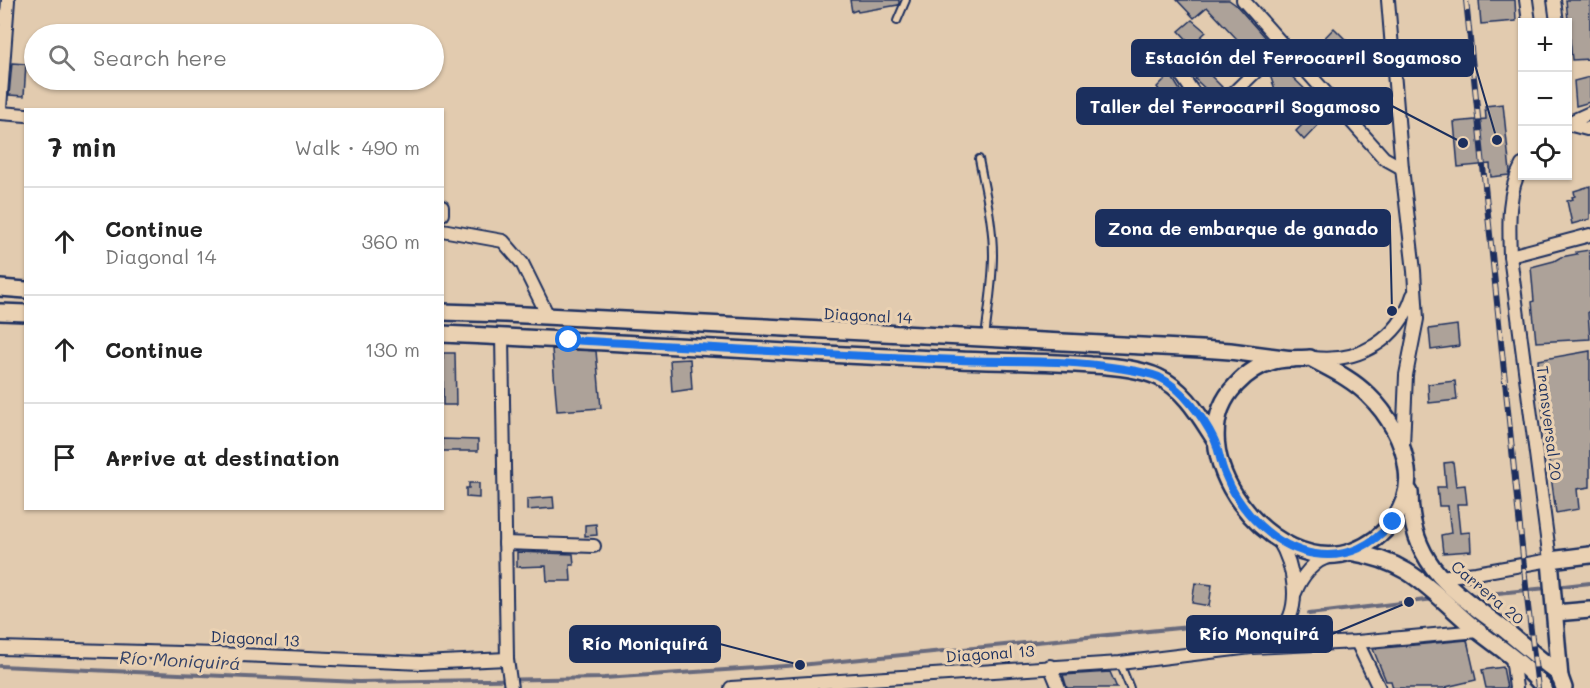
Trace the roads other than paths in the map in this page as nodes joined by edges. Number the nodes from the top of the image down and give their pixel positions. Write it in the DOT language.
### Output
graph roads {
  1 [pos="8,0"];
  2 [pos="906,0"];
  3 [pos="1243,0"];
  4 [pos="1388,0"];
  5 [pos="1526,0"];
  6 [pos="1554,0"];
  7 [pos="1528,18"];
  8 [pos="1556,18"];
  9 [pos="897,21"];
  10 [pos="1282,45"];
  11 [pos="1182,76"];
  12 [pos="0,108"];
  13 [pos="0,113"];
  14 [pos="1590,113"];
  15 [pos="24,115"];
  16 [pos="1572,122"];
  17 [pos="1572,125"];
  18 [pos="1590,128"];
  19 [pos="979,159"];
  20 [pos="1402,168"];
  21 [pos="1518,174"];
  22 [pos="444,230"];
  23 [pos="1590,235"];
  24 [pos="1510,256"];
  25 [pos="0,288"];
  26 [pos="1415,288"];
  27 [pos="24,290"];
  28 [pos="0,312"];
  29 [pos="444,312"];
  30 [pos="24,313"];
  31 [pos="548,316"];
  32 [pos="444,334"];
  33 [pos="502,336"];
  34 [pos="985,339"];
  35 [pos="1310,358"];
  36 [pos="1292,359"];
  37 [pos="1215,440"];
  38 [pos="1403,452"];
  39 [pos="1408,471"];
  40 [pos="1278,539"];
  41 [pos="505,543"];
  42 [pos="594,546"];
  43 [pos="1343,553"];
  44 [pos="1590,555"];
  45 [pos="1550,564"];
  46 [pos="1441,584"];
  47 [pos="1293,600"];
  48 [pos="1554,609"];
  49 [pos="1590,610"];
  50 [pos="1469,612"];
  51 [pos="1478,631"];
  52 [pos="1357,642"];
  53 [pos="1251,647"];
  54 [pos="0,648"];
  55 [pos="1512,657"];
  56 [pos="1120,663"];
  57 [pos="508,664"];
  58 [pos="1050,666"];
  59 [pos="887,683"];
  60 [pos="1562,683"];
  61 [pos="511,688"];
  62 [pos="731,688"];
  63 [pos="1059,688"];
  64 [pos="1130,688"];
  65 [pos="1379,688"];
  66 [pos="1516,688"];
  67 [pos="1544,688"];
  1 -- 12 [label="street"];
  2 -- 9 [label="lane"];
  3 -- 10 [label="street"];
  4 -- 20 [label="street"];
  5 -- 7 [label="street"];
  6 -- 8 [label="street"];
  10 -- 11 [label="street"];
  10 -- 20 [label="street"];
  13 -- 15 [label="street"];
  14 -- 16 [label="street"];
  17 -- 18 [label="street"];
  19 -- 34 [label="lane"];
  20 -- 26 [label="street"];
  21 -- 24 [label="street, Transversal 20"];
  22 -- 31 [label="street"];
  23 -- 24 [label="street"];
  24 -- 45 [label="street, Transversal 20"];
  25 -- 27 [label="street"];
  26 -- 35 [label="street"];
  26 -- 38 [label="street"];
  28 -- 30 [label="street"];
  29 -- 31 [label="street, Diagonal 14"];
  31 -- 34 [label="street, Diagonal 14"];
  32 -- 33 [label="street"];
  33 -- 37 [label="street"];
  33 -- 41 [label="street"];
  34 -- 36 [label="street, Diagonal 14"];
  35 -- 36 [label="street"];
  35 -- 38 [label="street"];
  36 -- 37 [label="street"];
  37 -- 40 [label="street"];
  38 -- 39 [label="street"];
  39 -- 43 [label="street"];
  39 -- 46 [label="street, Carrera 20"];
  40 -- 43 [label="street"];
  40 -- 47 [label="street, Diagonal 13"];
  41 -- 42 [label="street"];
  41 -- 57 [label="street"];
  43 -- 46 [label="street, Carrera 20"];
  43 -- 47 [label="street, Diagonal 13"];
  44 -- 45 [label="street"];
  45 -- 46 [label="street"];
  45 -- 48 [label="street, Transversal 20"];
  46 -- 50 [label="street, Carrera 20"];
  47 -- 53 [label="street, Diagonal 13"];
  48 -- 49 [label="street"];
  48 -- 60 [label="street, Transversal 20"];
  50 -- 51 [label="street, Carrera 20"];
  50 -- 60 [label="street, Carrera 20"];
  51 -- 52 [label="street, Diagonal 13"];
  51 -- 55 [label="street, Carrera 20"];
  52 -- 53 [label="street, Diagonal 13"];
  52 -- 65 [label="street"];
  53 -- 56 [label="street, Diagonal 13"];
  54 -- 57 [label="street, Diagonal 13"];
  55 -- 66 [label="street"];
  55 -- 67 [label="street, Carrera 20"];
  56 -- 58 [label="street, Diagonal 13"];
  56 -- 64 [label="lane"];
  57 -- 61 [label="street"];
  58 -- 59 [label="street, Diagonal 13"];
  58 -- 63 [label="street"];
  59 -- 62 [label="street, Diagonal 13"];
}
